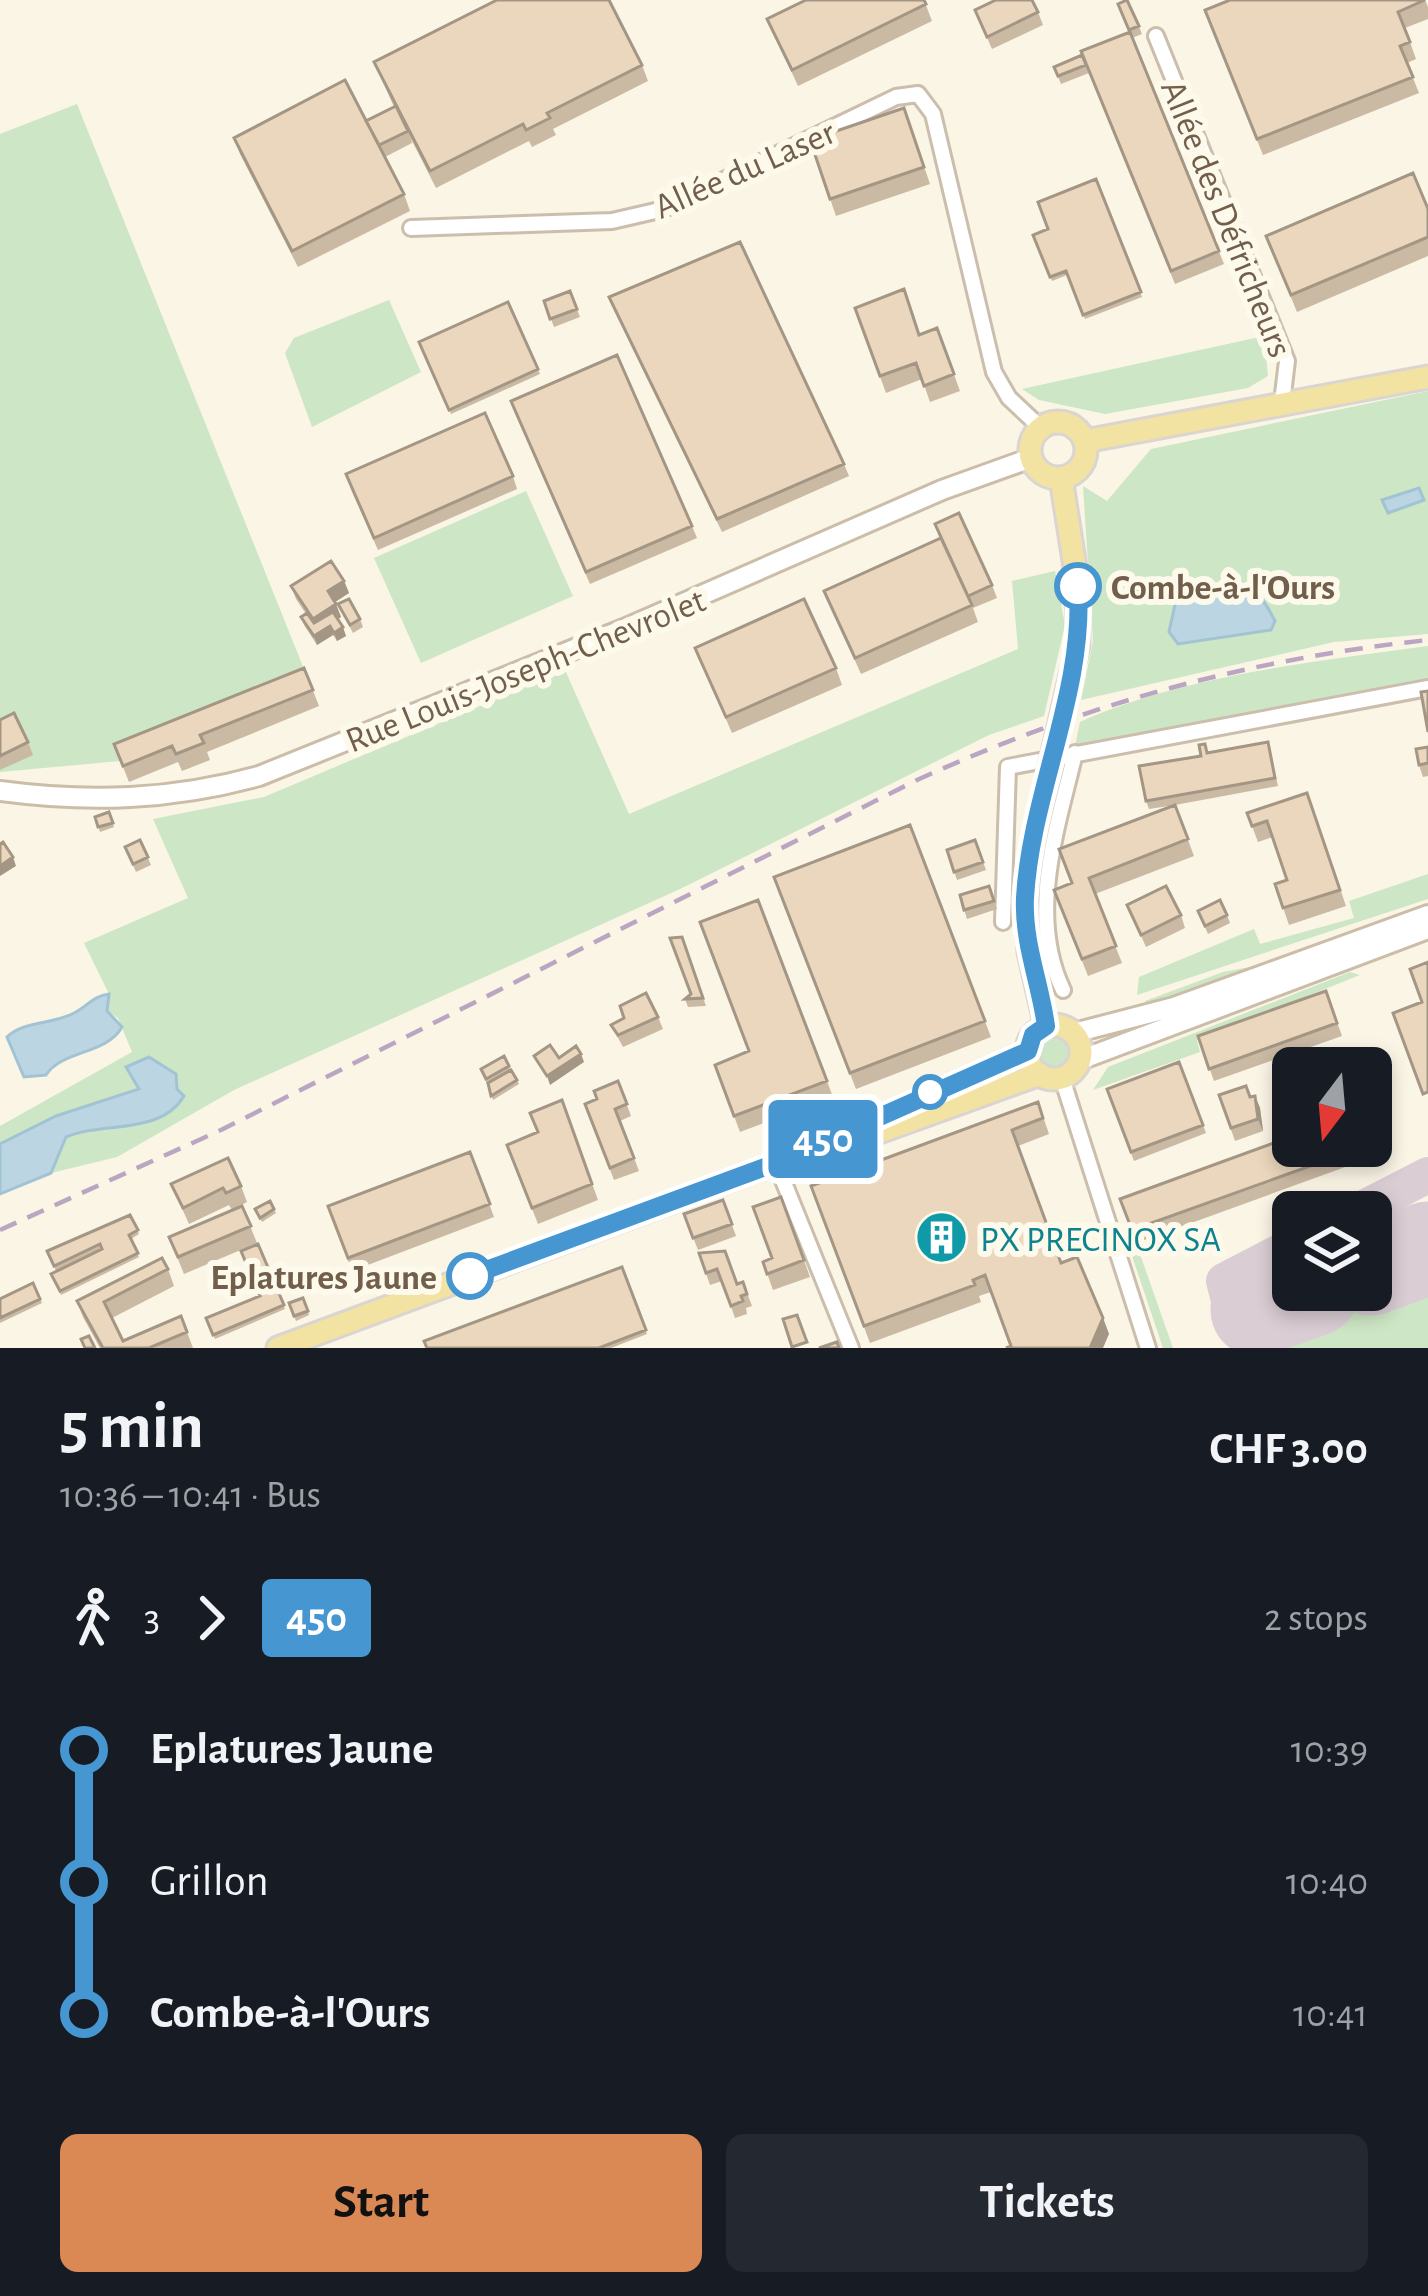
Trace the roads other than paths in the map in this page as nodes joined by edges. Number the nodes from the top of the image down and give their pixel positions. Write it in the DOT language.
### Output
graph roads {
  1 [pos="1156,36"];
  2 [pos="411,228"];
  3 [pos="1428,377"];
  4 [pos="1282,402"];
  5 [pos="1040,428"];
  6 [pos="1085,441"];
  7 [pos="1030,458"];
  8 [pos="1061,478"];
  9 [pos="1428,688"];
  10 [pos="1075,754"];
  11 [pos="0,791"];
  12 [pos="1428,915"];
  13 [pos="1003,922"];
  14 [pos="1428,929"];
  15 [pos="1063,990"];
  16 [pos="1046,1026"];
  17 [pos="1074,1033"];
  18 [pos="1028,1051"];
  19 [pos="1080,1060"];
  20 [pos="1051,1076"];
  21 [pos="776,1163"];
  22 [pos="278,1348"];
  23 [pos="851,1348"];
  24 [pos="1148,1348"];
  1 -- 4 [label="street, Allée des Défricheurs"];
  2 -- 5 [label="street, Allée du Laser"];
  3 -- 4 [label="main road"];
  4 -- 6 [label="main road"];
  5 -- 6 [label="main road"];
  5 -- 7 [label="main road"];
  6 -- 8 [label="main road"];
  7 -- 8 [label="main road"];
  7 -- 11 [label="main road, Rue Louis-Joseph-Chevrolet"];
  8 -- 16 [label="main road, bridge"];
  9 -- 10 [label="street"];
  10 -- 13 [label="street"];
  10 -- 15 [label="street"];
  12 -- 17 [label="main road"];
  14 -- 19 [label="main road"];
  16 -- 17 [label="main road"];
  16 -- 18 [label="main road"];
  17 -- 19 [label="main road"];
  18 -- 20 [label="main road"];
  18 -- 21 [label="main road"];
  19 -- 20 [label="main road"];
  20 -- 21 [label="main road"];
  20 -- 24 [label="street"];
  21 -- 22 [label="main road"];
  21 -- 23 [label="street"];
}
